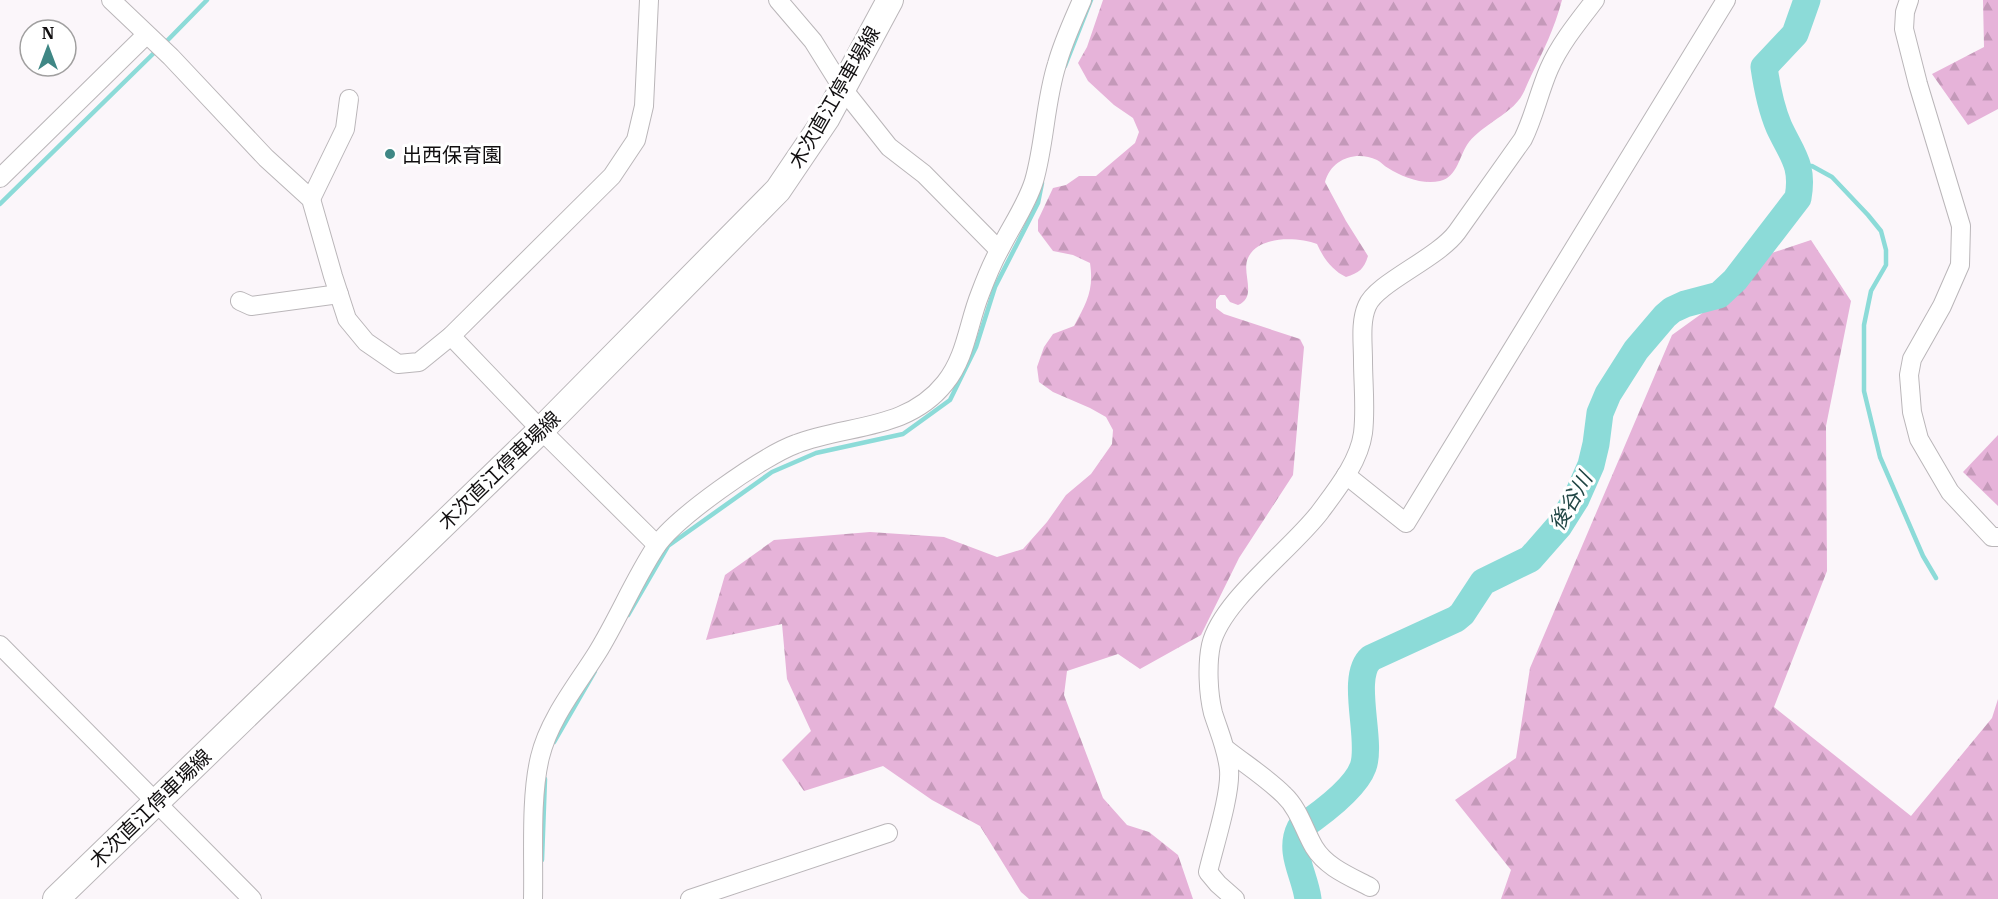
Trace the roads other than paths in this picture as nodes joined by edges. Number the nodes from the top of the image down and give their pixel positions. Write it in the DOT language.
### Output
graph roads {
  1 [pos="111,0"];
  2 [pos="650,0"];
  3 [pos="777,0"];
  4 [pos="890,0"];
  5 [pos="1082,0"];
  6 [pos="1595,0"];
  7 [pos="1726,0"];
  8 [pos="1909,0"];
  9 [pos="146,34"];
  10 [pos="843,89"];
  11 [pos="349,99"];
  12 [pos="3,168"];
  13 [pos="311,199"];
  14 [pos="999,250"];
  15 [pos="339,294"];
  16 [pos="240,301"];
  17 [pos="451,336"];
  18 [pos="541,430"];
  19 [pos="1346,475"];
  20 [pos="1998,537"];
  21 [pos="657,545"];
  22 [pos="0,645"];
  23 [pos="1226,749"];
  24 [pos="156,803"];
  25 [pos="888,833"];
  26 [pos="1370,887"];
  27 [pos="56,899"];
  28 [pos="252,899"];
  29 [pos="533,899"];
  30 [pos="690,899"];
  31 [pos="1235,899"];
  1 -- 9 [label="street"];
  2 -- 17 [label="street"];
  3 -- 10 [label="street"];
  4 -- 10 [label="main road, 木次直江停車場線"];
  5 -- 14 [label="street"];
  6 -- 19 [label="street"];
  7 -- 19 [label="street"];
  8 -- 20 [label="street"];
  9 -- 12 [label="street"];
  9 -- 13 [label="street"];
  10 -- 14 [label="street"];
  10 -- 18 [label="main road, 木次直江停車場線"];
  11 -- 13 [label="street"];
  13 -- 15 [label="street"];
  14 -- 21 [label="street"];
  15 -- 16 [label="street"];
  15 -- 17 [label="street"];
  17 -- 18 [label="street"];
  18 -- 21 [label="street"];
  18 -- 24 [label="main road, 木次直江停車場線"];
  19 -- 23 [label="street"];
  21 -- 29 [label="street"];
  22 -- 24 [label="street"];
  23 -- 26 [label="street"];
  23 -- 31 [label="street"];
  24 -- 27 [label="main road, 木次直江停車場線"];
  24 -- 28 [label="street"];
  25 -- 30 [label="street"];
}
